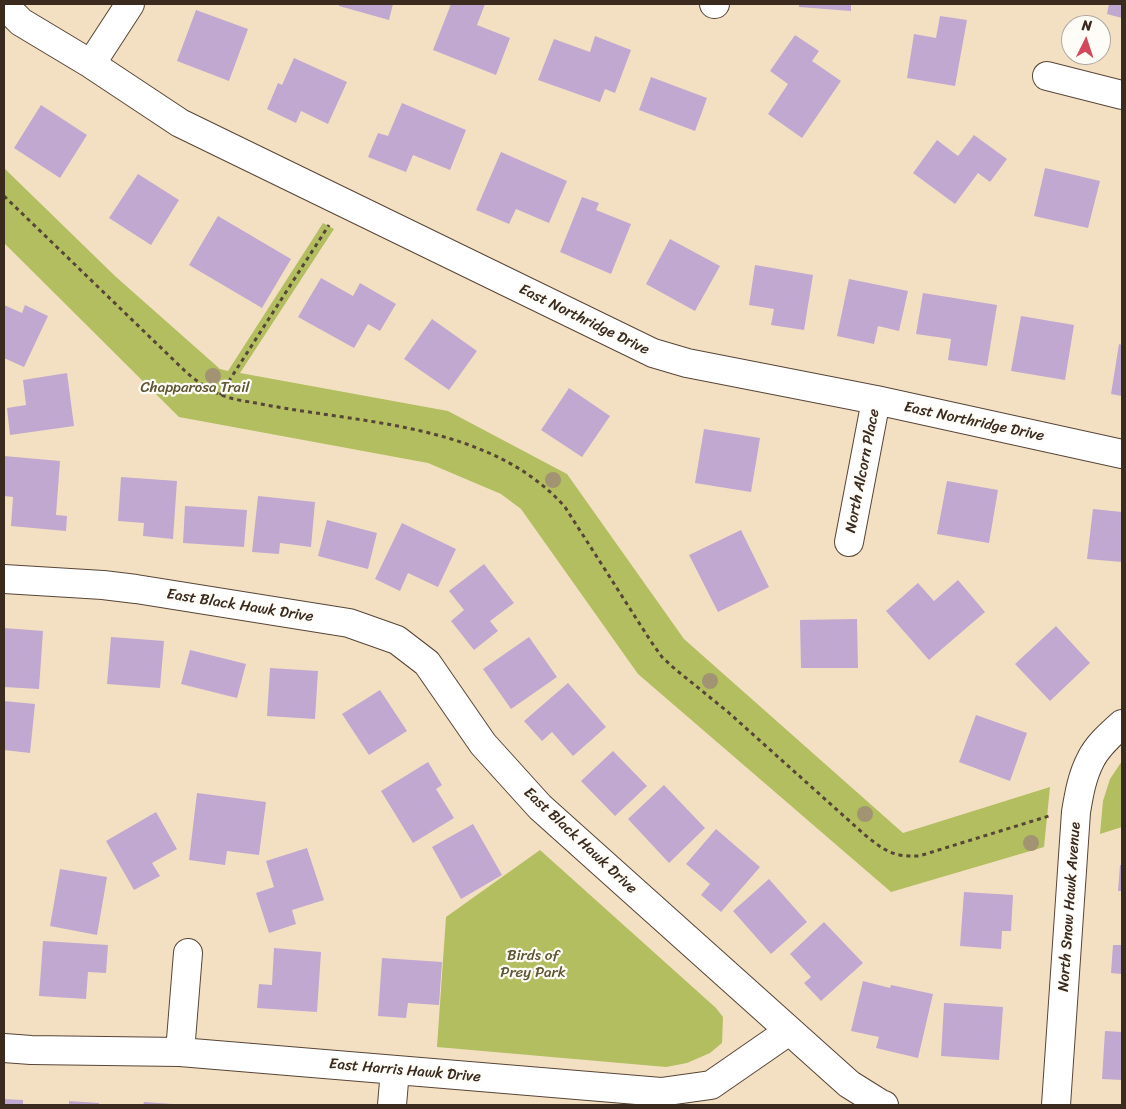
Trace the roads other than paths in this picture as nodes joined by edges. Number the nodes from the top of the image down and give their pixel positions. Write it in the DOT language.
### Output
graph roads {
  1 [pos="130,4"];
  2 [pos="4,5"];
  3 [pos="91,64"];
  4 [pos="1047,76"];
  5 [pos="1122,95"];
  6 [pos="876,400"];
  7 [pos="1122,454"];
  8 [pos="849,542"];
  9 [pos="4,579"];
  10 [pos="1122,724"];
  11 [pos="188,953"];
  12 [pos="789,1031"];
  13 [pos="4,1048"];
  14 [pos="180,1052"];
  15 [pos="395,1070"];
  16 [pos="392,1105"];
  17 [pos="884,1105"];
  18 [pos="1056,1105"];
  1 -- 3 [label="street"];
  2 -- 3 [label="street, East Northridge Drive"];
  3 -- 6 [label="street, East Northridge Drive"];
  4 -- 5 [label="street"];
  6 -- 7 [label="street, East Northridge Drive"];
  6 -- 8 [label="street, North Alcorn Place"];
  9 -- 12 [label="street, East Black Hawk Drive"];
  10 -- 18 [label="street, North Snow Hawk Avenue"];
  11 -- 14 [label="street"];
  12 -- 15 [label="street, East Harris Hawk Drive"];
  12 -- 17 [label="street, East Black Hawk Drive"];
  13 -- 14 [label="street, East Harris Hawk Drive"];
  14 -- 15 [label="street, East Harris Hawk Drive"];
  15 -- 16 [label="street"];
}
